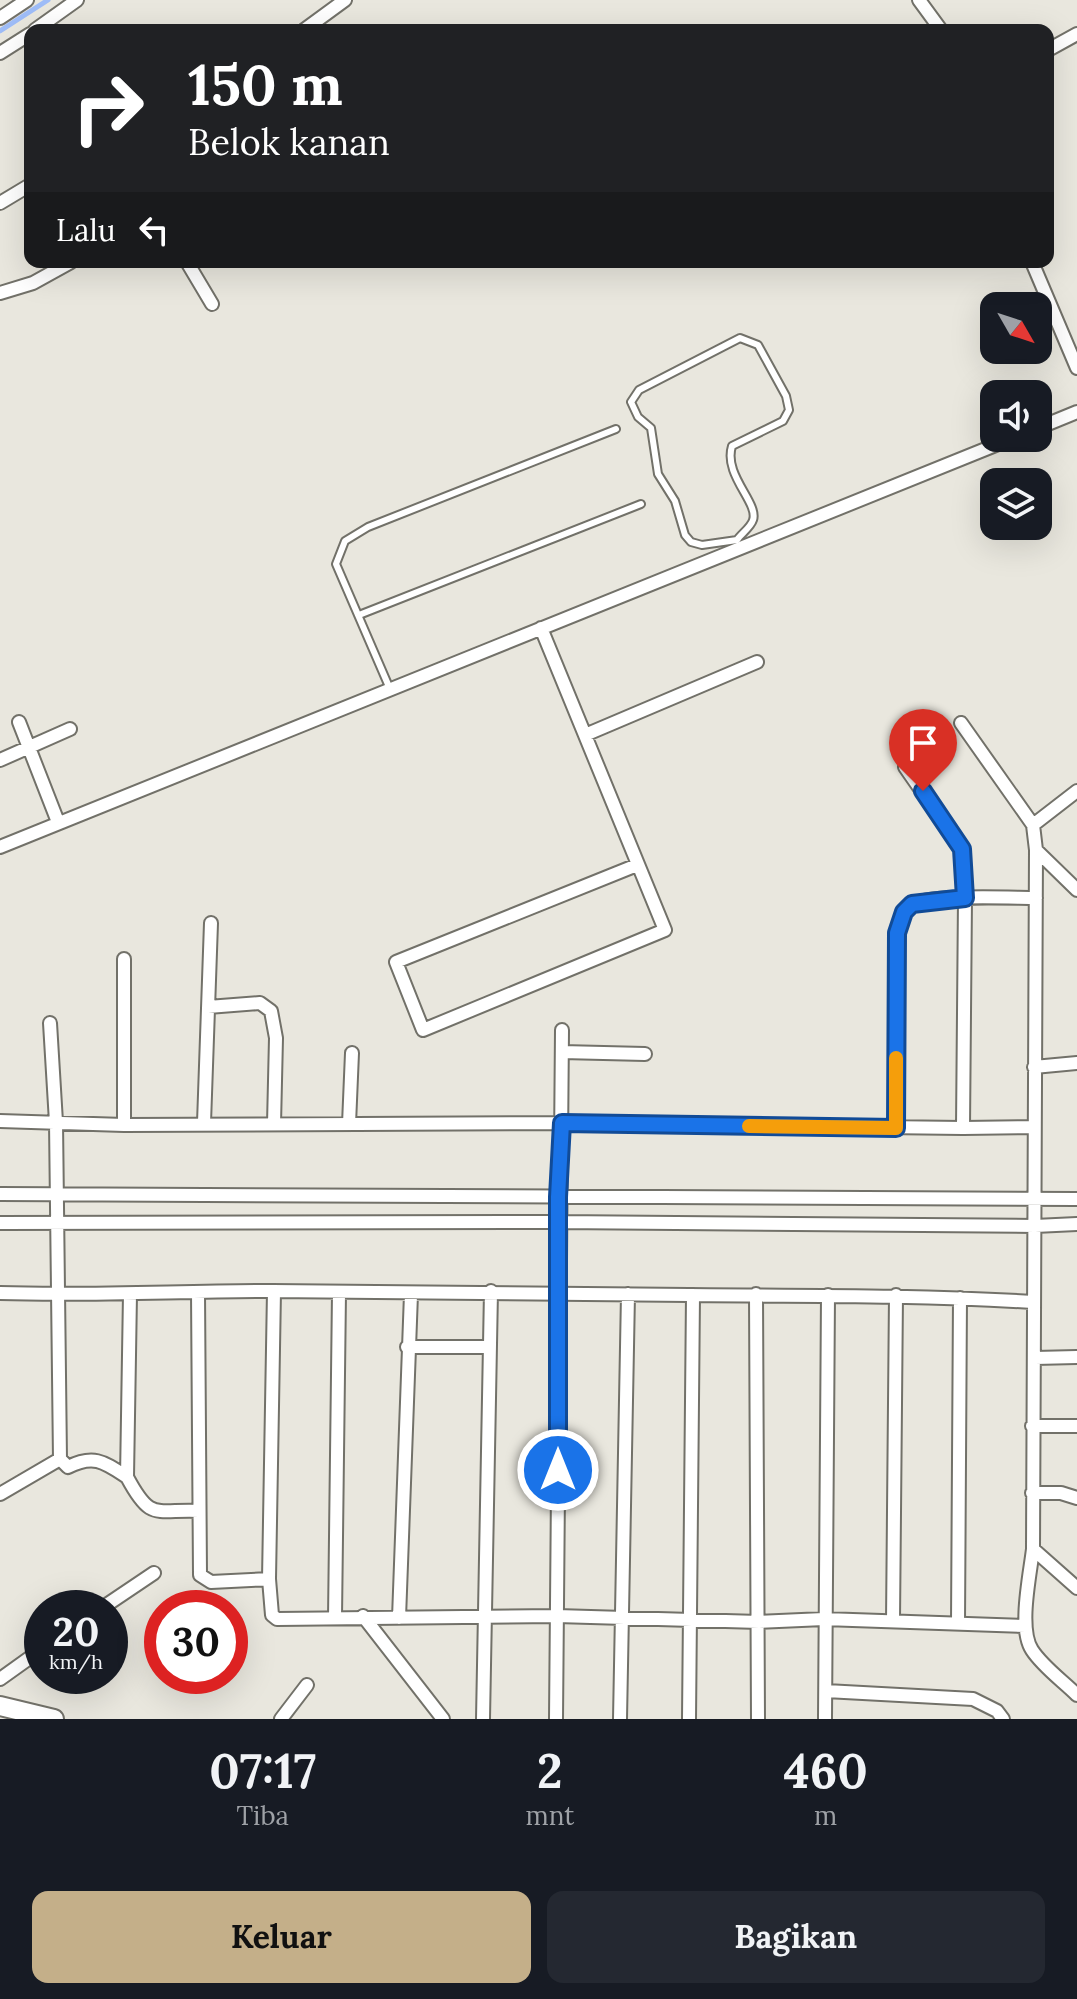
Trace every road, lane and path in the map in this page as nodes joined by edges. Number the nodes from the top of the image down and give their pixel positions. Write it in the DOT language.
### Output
graph roads {
  1 [pos="27,0"];
  2 [pos="77,0"];
  3 [pos="345,0"];
  4 [pos="919,0"];
  5 [pos="0,18"];
  6 [pos="43,24"];
  7 [pos="312,24"];
  8 [pos="937,24"];
  9 [pos="1077,34"];
  10 [pos="24,38"];
  11 [pos="1054,47"];
  12 [pos="0,53"];
  13 [pos="24,189"];
  14 [pos="0,203"];
  15 [pos="60,268"];
  16 [pos="191,268"];
  17 [pos="1035,268"];
  18 [pos="0,293"];
  19 [pos="212,304"];
  20 [pos="1077,368"];
  21 [pos="1077,412"];
  22 [pos="1052,422"];
  23 [pos="616,429"];
  24 [pos="980,451"];
  25 [pos="641,504"];
  26 [pos="740,545"];
  27 [pos="359,615"];
  28 [pos="541,628"];
  29 [pos="757,662"];
  30 [pos="390,689"];
  31 [pos="19,722"];
  32 [pos="961,723"];
  33 [pos="70,729"];
  34 [pos="585,735"];
  35 [pos="28,747"];
  36 [pos="0,760"];
  37 [pos="905,767"];
  38 [pos="1077,791"];
  39 [pos="58,822"];
  40 [pos="1033,825"];
  41 [pos="0,847"];
  42 [pos="1036,850"];
  43 [pos="637,865"];
  44 [pos="1077,890"];
  45 [pos="965,898"];
  46 [pos="1036,898"];
  47 [pos="211,923"];
  48 [pos="124,959"];
  49 [pos="208,1007"];
  50 [pos="50,1023"];
  51 [pos="562,1030"];
  52 [pos="562,1052"];
  53 [pos="352,1053"];
  54 [pos="645,1054"];
  55 [pos="1077,1063"];
  56 [pos="1034,1067"];
  57 [pos="0,1121"];
  58 [pos="56,1122"];
  59 [pos="204,1123"];
  60 [pos="562,1123"];
  61 [pos="274,1124"];
  62 [pos="349,1124"];
  63 [pos="124,1125"];
  64 [pos="1033,1127"];
  65 [pos="896,1128"];
  66 [pos="963,1128"];
  67 [pos="55,1193"];
  68 [pos="0,1194"];
  69 [pos="558,1197"];
  70 [pos="1034,1198"];
  71 [pos="1077,1199"];
  72 [pos="558,1222"];
  73 [pos="0,1223"];
  74 [pos="57,1223"];
  75 [pos="1077,1224"];
  76 [pos="1035,1226"];
  77 [pos="274,1291"];
  78 [pos="491,1291"];
  79 [pos="198,1292"];
  80 [pos="0,1293"];
  81 [pos="339,1293"];
  82 [pos="130,1294"];
  83 [pos="411,1294"];
  84 [pos="558,1294"];
  85 [pos="628,1294"];
  86 [pos="756,1294"];
  87 [pos="59,1295"];
  88 [pos="693,1295"];
  89 [pos="828,1295"];
  90 [pos="896,1295"];
  91 [pos="960,1298"];
  92 [pos="1033,1302"];
  93 [pos="407,1347"];
  94 [pos="489,1347"];
  95 [pos="1077,1357"];
  96 [pos="1035,1358"];
  97 [pos="1032,1426"];
  98 [pos="1077,1426"];
  99 [pos="60,1459"];
  100 [pos="127,1477"];
  101 [pos="1032,1493"];
  102 [pos="0,1494"];
  103 [pos="1077,1498"];
  104 [pos="199,1511"];
  105 [pos="1033,1549"];
  106 [pos="154,1573"];
  107 [pos="269,1579"];
  108 [pos="1077,1588"];
  109 [pos="128,1590"];
  110 [pos="363,1616"];
  111 [pos="557,1616"];
  112 [pos="335,1618"];
  113 [pos="399,1618"];
  114 [pos="484,1618"];
  115 [pos="621,1618"];
  116 [pos="690,1619"];
  117 [pos="824,1619"];
  118 [pos="893,1621"];
  119 [pos="759,1622"];
  120 [pos="958,1623"];
  121 [pos="1025,1626"];
  122 [pos="24,1662"];
  123 [pos="0,1679"];
  124 [pos="307,1685"];
  125 [pos="826,1691"];
  126 [pos="1077,1695"];
  127 [pos="0,1706"];
  128 [pos="54,1719"];
  129 [pos="281,1719"];
  130 [pos="443,1719"];
  131 [pos="483,1719"];
  132 [pos="556,1719"];
  133 [pos="620,1719"];
  134 [pos="689,1719"];
  135 [pos="758,1719"];
  136 [pos="825,1719"];
  137 [pos="1003,1719"];
  1 -- 5 [label="street"];
  2 -- 6 [label="street"];
  3 -- 7 [label="street"];
  4 -- 8 [label="street"];
  9 -- 11 [label="street"];
  10 -- 12 [label="street"];
  13 -- 14 [label="street"];
  15 -- 18 [label="street"];
  16 -- 19 [label="street"];
  17 -- 20 [label="street"];
  21 -- 22 [label="street"];
  23 -- 27 [label="lane"];
  24 -- 26 [label="street"];
  25 -- 27 [label="lane"];
  26 -- 26 [label="lane"];
  26 -- 28 [label="street"];
  27 -- 30 [label="lane"];
  28 -- 30 [label="street"];
  28 -- 34 [label="street"];
  29 -- 34 [label="street"];
  30 -- 39 [label="street"];
  31 -- 35 [label="street"];
  32 -- 40 [label="street"];
  33 -- 35 [label="street"];
  34 -- 43 [label="street"];
  35 -- 36 [label="street"];
  35 -- 39 [label="street"];
  37 -- 45 [label="street"];
  38 -- 40 [label="street"];
  39 -- 41 [label="street"];
  40 -- 42 [label="street"];
  42 -- 44 [label="street"];
  42 -- 46 [label="street"];
  43 -- 43 [label="street"];
  45 -- 46 [label="street"];
  45 -- 65 [label="street"];
  45 -- 66 [label="street"];
  46 -- 56 [label="street"];
  47 -- 49 [label="street"];
  48 -- 63 [label="street"];
  49 -- 59 [label="street"];
  49 -- 61 [label="street"];
  50 -- 58 [label="street"];
  51 -- 52 [label="street"];
  52 -- 54 [label="street"];
  52 -- 60 [label="street"];
  53 -- 62 [label="street"];
  55 -- 56 [label="street"];
  56 -- 64 [label="street"];
  57 -- 58 [label="street"];
  58 -- 63 [label="street"];
  58 -- 67 [label="street"];
  59 -- 61 [label="street"];
  59 -- 63 [label="street"];
  60 -- 62 [label="street"];
  60 -- 65 [label="street"];
  60 -- 69 [label="street"];
  61 -- 62 [label="street"];
  64 -- 66 [label="street"];
  64 -- 70 [label="street"];
  65 -- 66 [label="street"];
  67 -- 68 [label="street"];
  67 -- 69 [label="street"];
  67 -- 74 [label="street"];
  69 -- 70 [label="street"];
  69 -- 72 [label="street"];
  70 -- 71 [label="street"];
  70 -- 76 [label="street"];
  72 -- 74 [label="street"];
  72 -- 76 [label="street"];
  72 -- 84 [label="street"];
  73 -- 74 [label="street"];
  74 -- 87 [label="street"];
  75 -- 76 [label="street"];
  76 -- 92 [label="street"];
  77 -- 79 [label="street"];
  77 -- 81 [label="street"];
  77 -- 107 [label="street"];
  78 -- 83 [label="street"];
  78 -- 84 [label="street"];
  78 -- 94 [label="street"];
  79 -- 82 [label="street"];
  79 -- 104 [label="street"];
  80 -- 87 [label="street"];
  81 -- 83 [label="street"];
  81 -- 112 [label="street"];
  82 -- 87 [label="street"];
  82 -- 100 [label="street"];
  83 -- 93 [label="street"];
  84 -- 85 [label="street"];
  84 -- 111 [label="street"];
  85 -- 88 [label="street"];
  85 -- 115 [label="street"];
  86 -- 88 [label="street"];
  86 -- 89 [label="street"];
  86 -- 119 [label="street"];
  87 -- 99 [label="street"];
  88 -- 116 [label="street"];
  89 -- 90 [label="street"];
  89 -- 117 [label="street"];
  90 -- 91 [label="street"];
  90 -- 118 [label="street"];
  91 -- 92 [label="street"];
  91 -- 120 [label="street"];
  92 -- 96 [label="street"];
  93 -- 94 [label="street"];
  93 -- 113 [label="street"];
  94 -- 114 [label="street"];
  95 -- 96 [label="street"];
  96 -- 97 [label="street"];
  97 -- 98 [label="street"];
  97 -- 101 [label="street"];
  99 -- 100 [label="street"];
  99 -- 102 [label="street"];
  100 -- 104 [label="street"];
  101 -- 103 [label="street"];
  101 -- 105 [label="street"];
  104 -- 107 [label="street"];
  105 -- 108 [label="street"];
  105 -- 121 [label="street"];
  106 -- 109 [label="street"];
  107 -- 112 [label="street"];
  110 -- 112 [label="street"];
  110 -- 113 [label="street"];
  110 -- 130 [label="street"];
  111 -- 114 [label="street"];
  111 -- 115 [label="street"];
  111 -- 132 [label="street"];
  113 -- 114 [label="street"];
  114 -- 131 [label="street"];
  115 -- 116 [label="street"];
  115 -- 133 [label="street"];
  116 -- 119 [label="street"];
  116 -- 134 [label="street"];
  117 -- 118 [label="street"];
  117 -- 119 [label="street"];
  117 -- 125 [label="street"];
  118 -- 120 [label="street"];
  119 -- 135 [label="street"];
  120 -- 121 [label="street"];
  121 -- 126 [label="street"];
  122 -- 123 [label="street"];
  124 -- 129 [label="street"];
  125 -- 136 [label="street"];
  125 -- 137 [label="street"];
  127 -- 128 [label="main road"];
}
